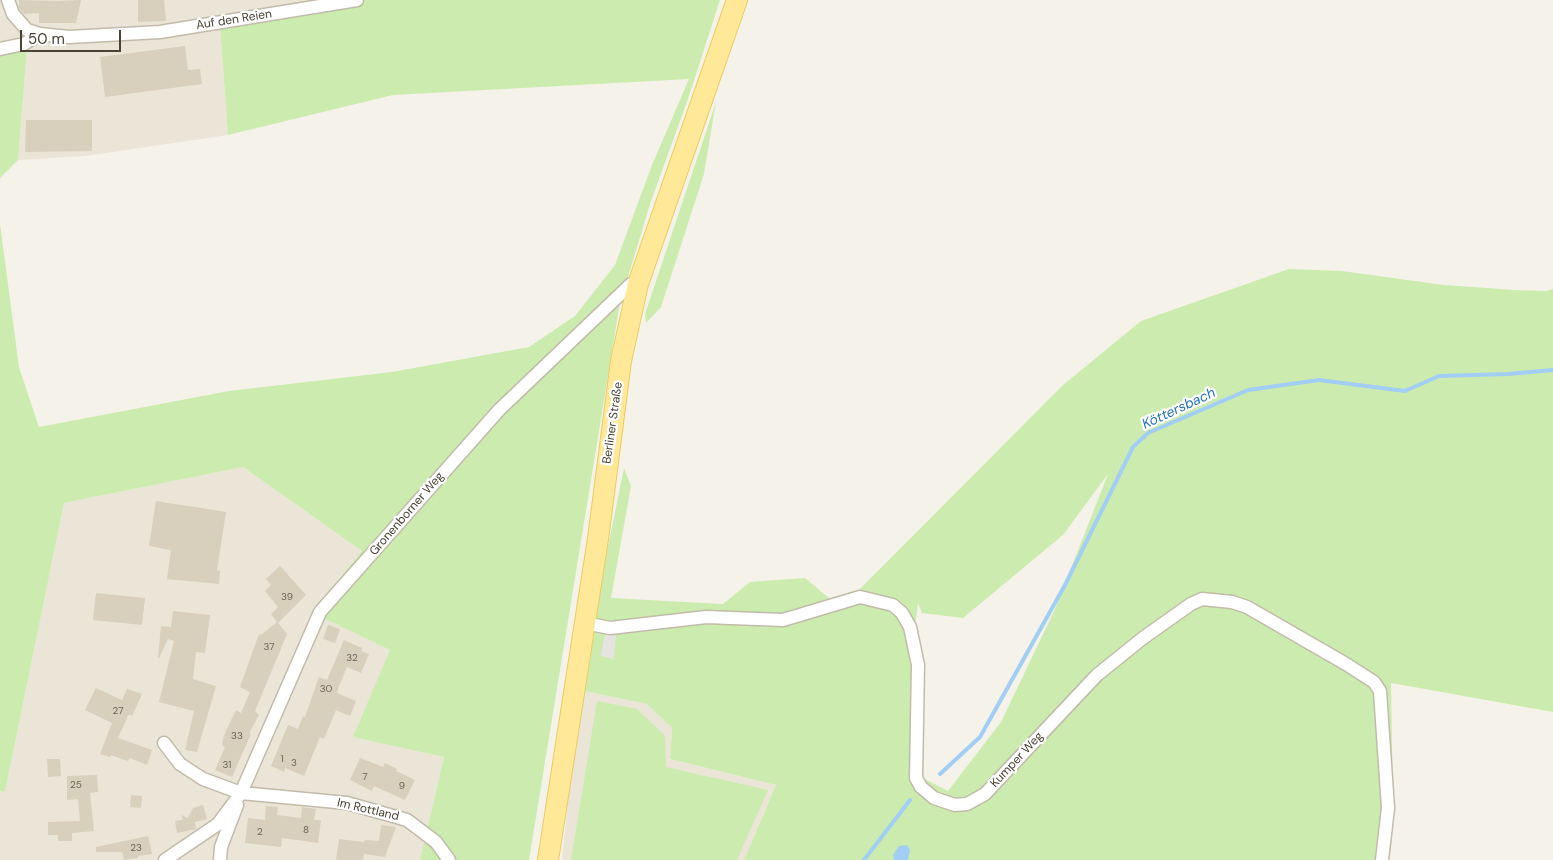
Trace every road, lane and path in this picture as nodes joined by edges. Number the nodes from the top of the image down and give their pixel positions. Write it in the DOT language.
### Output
graph roads {
  1 [pos="8,0"];
  2 [pos="357,0"];
  3 [pos="737,0"];
  4 [pos="40,34"];
  5 [pos="0,48"];
  6 [pos="638,284"];
  7 [pos="585,623"];
  8 [pos="164,742"];
  9 [pos="241,794"];
  10 [pos="165,860"];
  11 [pos="220,860"];
  12 [pos="448,860"];
  13 [pos="548,860"];
  14 [pos="1382,860"];
  1 -- 4 [label="street, Auf den Reien"];
  2 -- 4 [label="street, Auf den Reien"];
  3 -- 6 [label="main road, Berliner Straße"];
  4 -- 5 [label="street"];
  6 -- 7 [label="main road, Berliner Straße"];
  6 -- 9 [label="street, Gronenborner Weg"];
  7 -- 13 [label="main road, Berliner Straße"];
  7 -- 14 [label="street, Kumper Weg"];
  8 -- 9 [label="street"];
  9 -- 10 [label="street, Gronenborner Weg"];
  9 -- 11 [label="street, Gronenborner Weg"];
  9 -- 12 [label="street, Im Rottland"];
}
